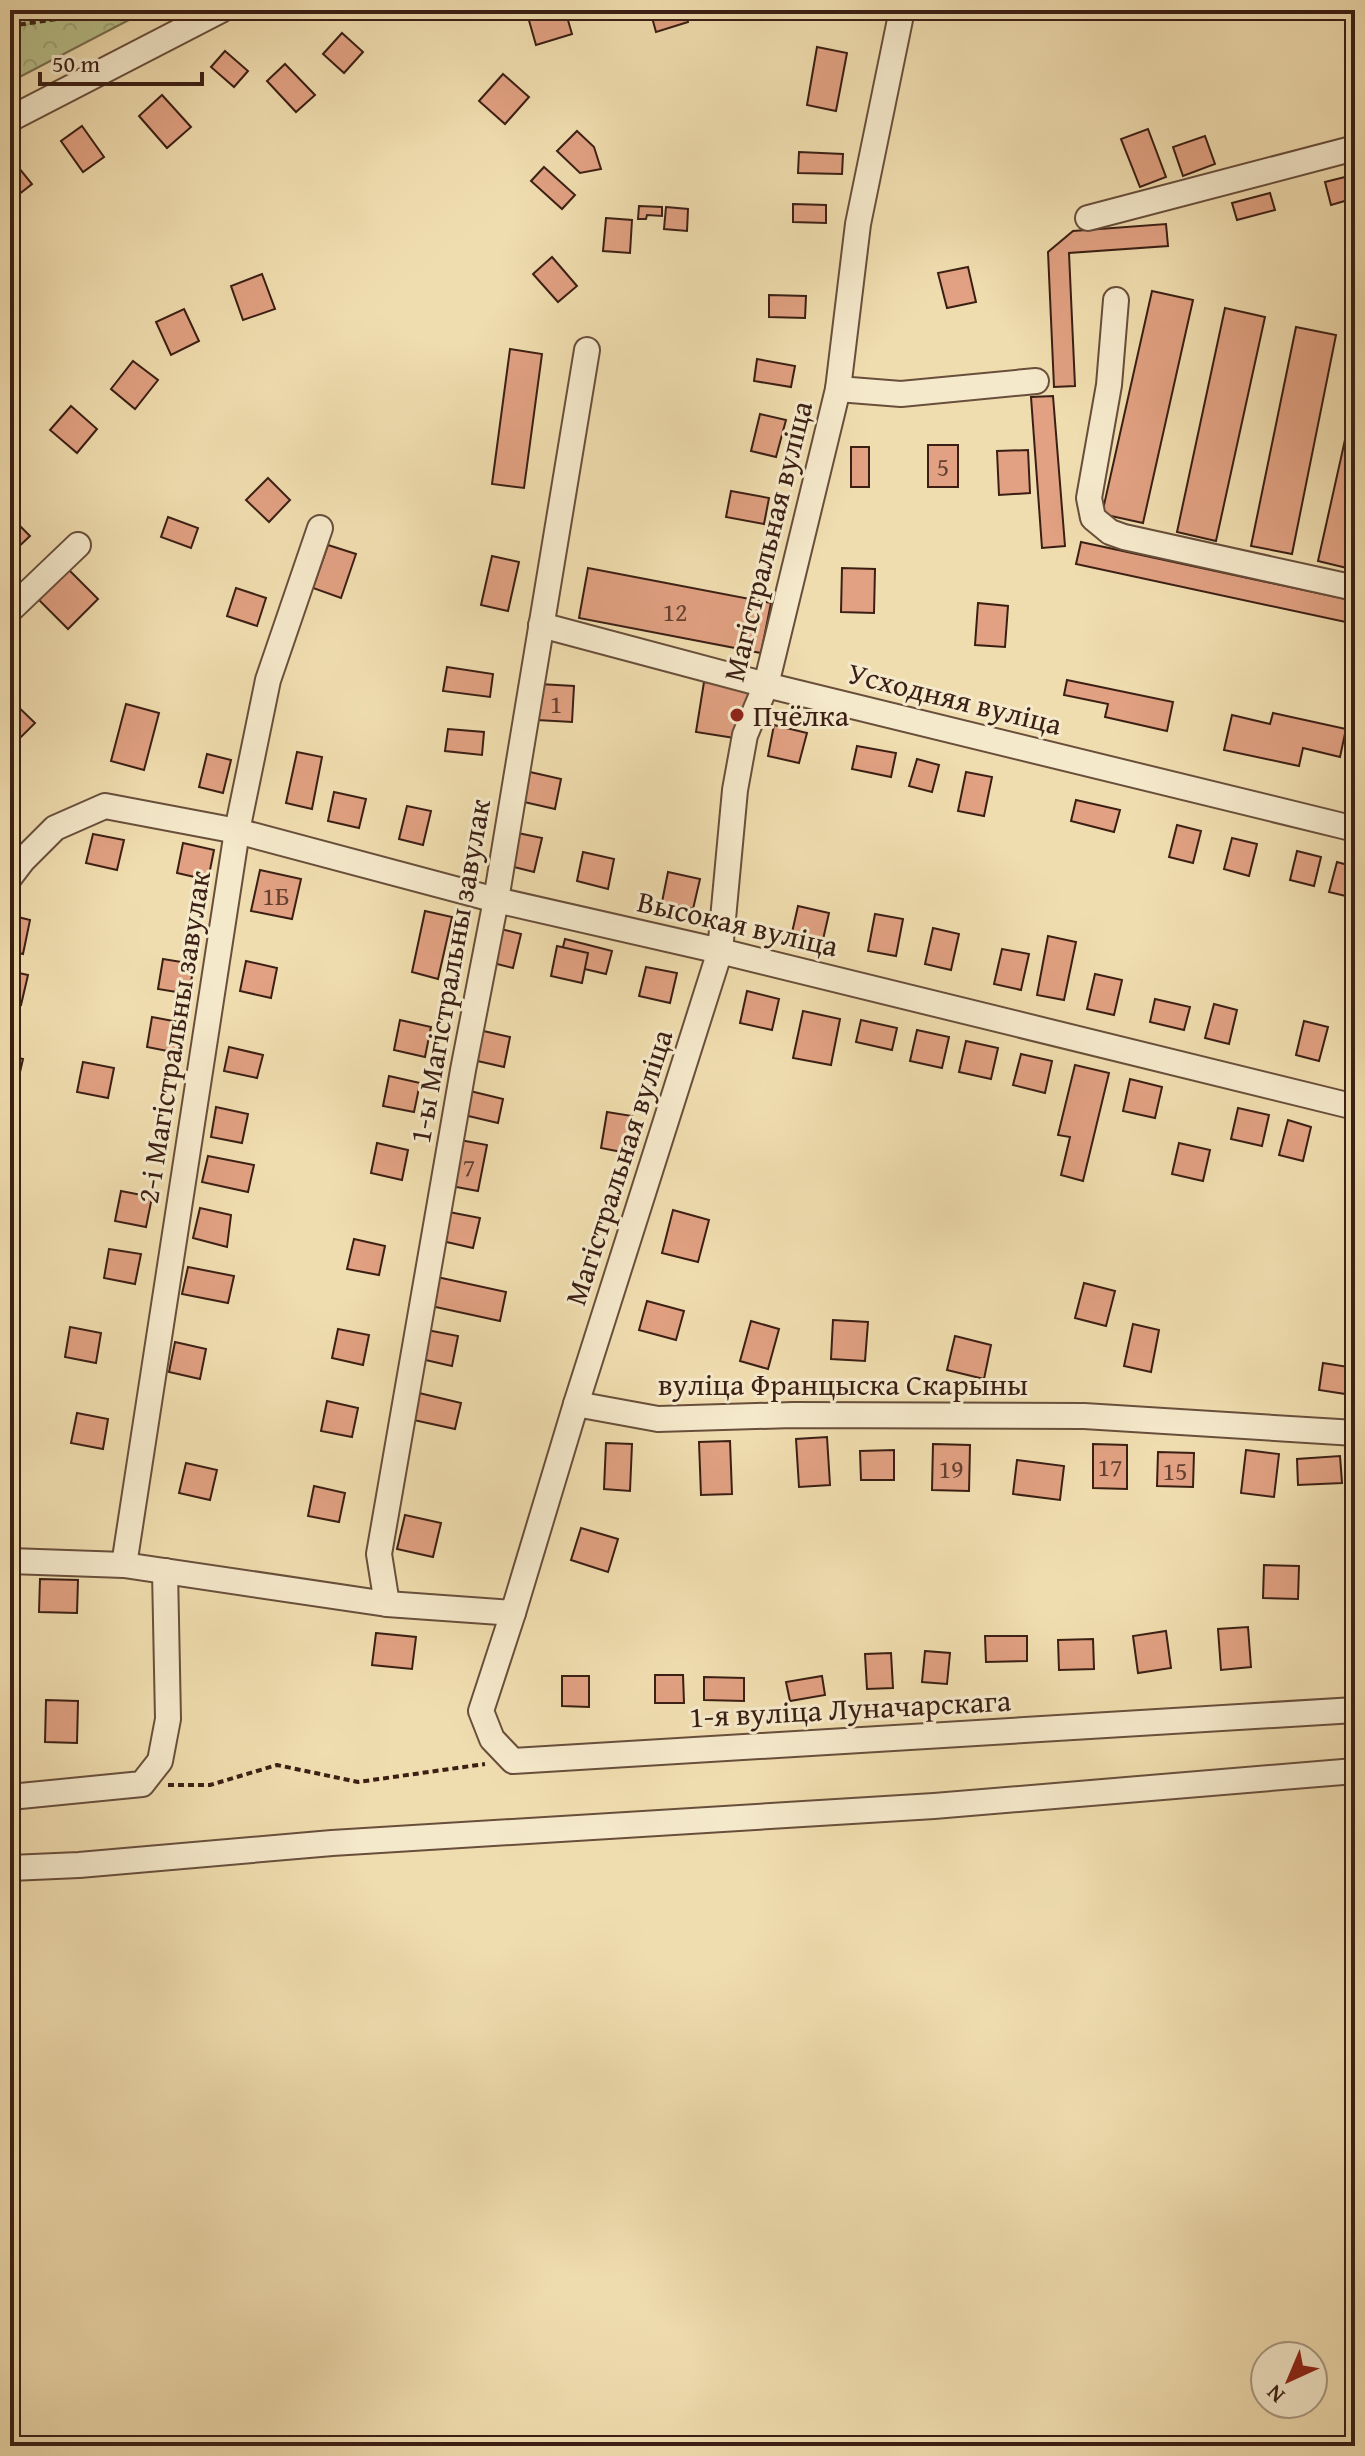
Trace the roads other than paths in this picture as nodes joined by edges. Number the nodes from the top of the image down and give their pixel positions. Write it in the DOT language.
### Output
graph roads {
  1 [pos="221,10"];
  2 [pos="902,10"];
  3 [pos="10,119"];
  4 [pos="1355,148"];
  5 [pos="1088,218"];
  6 [pos="1116,300"];
  7 [pos="587,350"];
  8 [pos="1036,381"];
  9 [pos="838,389"];
  10 [pos="320,528"];
  11 [pos="78,545"];
  12 [pos="1355,588"];
  13 [pos="10,610"];
  14 [pos="541,625"];
  15 [pos="766,685"];
  16 [pos="1355,829"];
  17 [pos="237,831"];
  18 [pos="10,877"];
  19 [pos="496,900"];
  20 [pos="720,951"];
  21 [pos="1355,1107"];
  22 [pos="576,1404"];
  23 [pos="1355,1433"];
  24 [pos="10,1561"];
  25 [pos="124,1565"];
  26 [pos="165,1571"];
  27 [pos="387,1604"];
  28 [pos="513,1613"];
  29 [pos="1355,1710"];
  30 [pos="1355,1771"];
  31 [pos="10,1797"];
  32 [pos="10,1868"];
  1 -- 3 [label="street"];
  2 -- 9 [label="street, Магістральная вуліца"];
  4 -- 5 [label="street"];
  6 -- 12 [label="street"];
  7 -- 14 [label="street, 1-ы Магістральны завулак"];
  8 -- 9 [label="street"];
  9 -- 15 [label="street, Магістральная вуліца"];
  10 -- 17 [label="street, 2-і Магістральны завулак"];
  11 -- 13 [label="street"];
  14 -- 15 [label="street, Усходняя вуліца"];
  14 -- 19 [label="street, 1-ы Магістральны завулак"];
  15 -- 16 [label="street, Усходняя вуліца"];
  15 -- 20 [label="street, Магістральная вуліца"];
  17 -- 18 [label="street, Высокая вуліца"];
  17 -- 19 [label="street, Высокая вуліца"];
  17 -- 25 [label="street, 2-і Магістральны завулак"];
  19 -- 20 [label="street, Высокая вуліца"];
  19 -- 27 [label="street, 1-ы Магістральны завулак"];
  20 -- 21 [label="street, Высокая вуліца"];
  20 -- 22 [label="street, Магістральная вуліца"];
  22 -- 23 [label="street, вуліца Францыска Скарыны"];
  22 -- 28 [label="street"];
  24 -- 25 [label="street"];
  25 -- 26 [label="street"];
  26 -- 27 [label="street"];
  26 -- 31 [label="street"];
  27 -- 28 [label="street"];
  28 -- 29 [label="street, 1-я вуліца Луначарскага"];
  30 -- 32 [label="street"];
}
